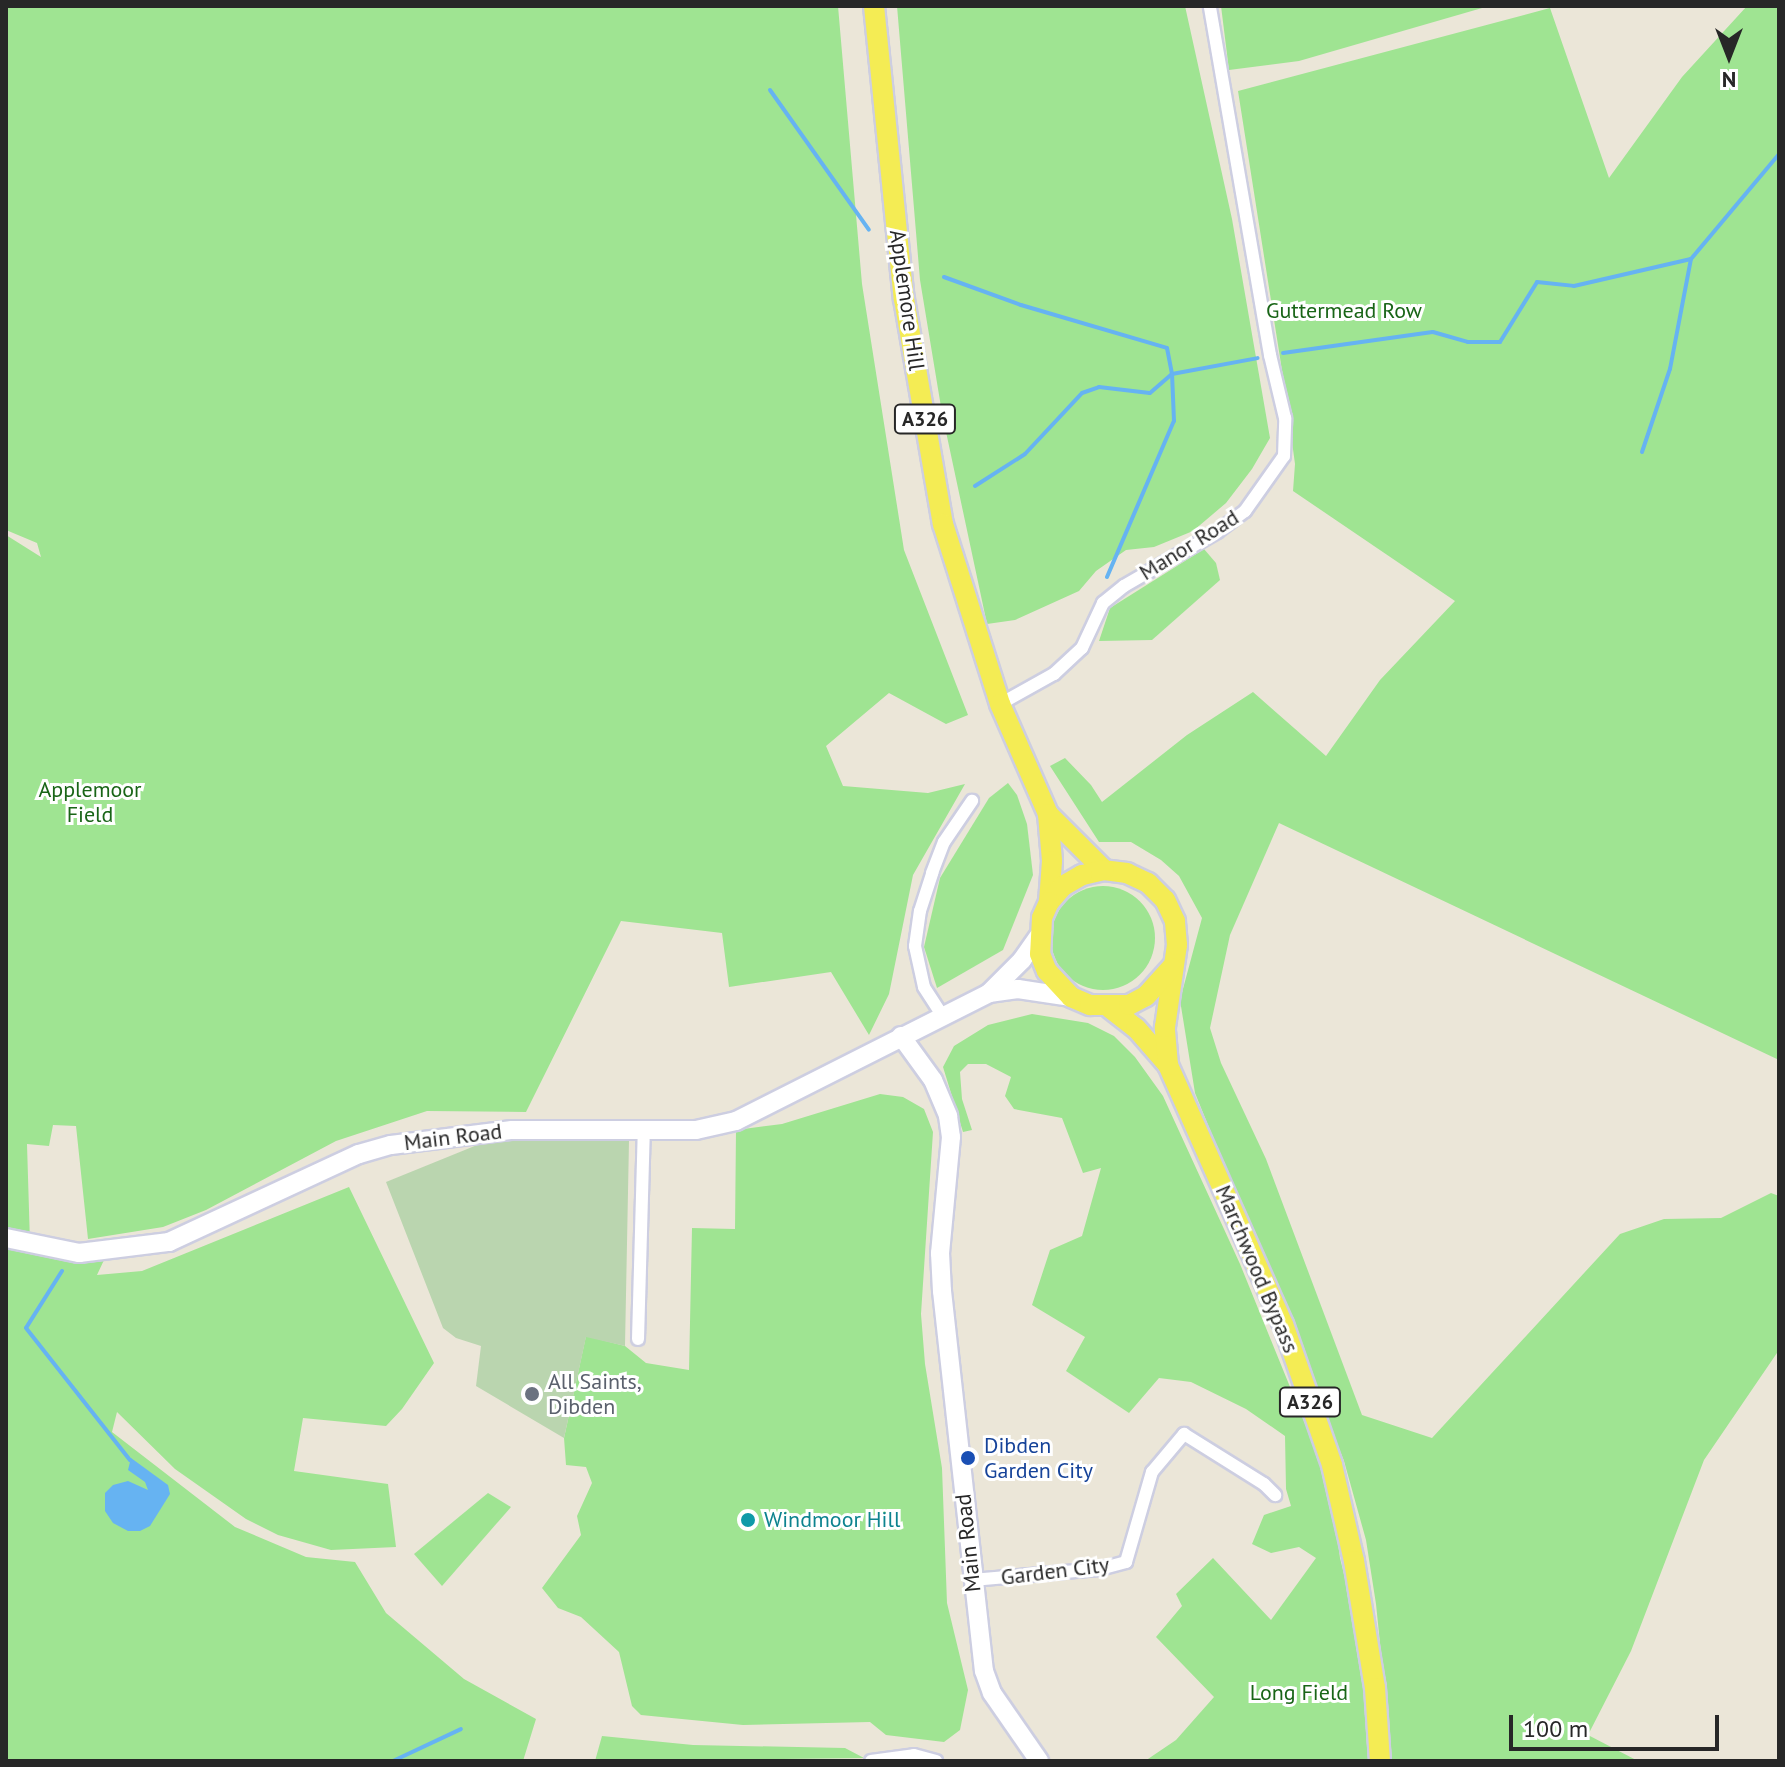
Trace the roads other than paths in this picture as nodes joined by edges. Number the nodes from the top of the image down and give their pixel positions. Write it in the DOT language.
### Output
graph roads {
  1 [pos="874,6"];
  2 [pos="1210,6"];
  3 [pos="1000,704"];
  4 [pos="972,801"];
  5 [pos="1048,814"];
  6 [pos="1104,870"];
  7 [pos="1049,902"];
  8 [pos="1039,936"];
  9 [pos="1171,968"];
  10 [pos="989,993"];
  11 [pos="1071,997"];
  12 [pos="1110,1008"];
  13 [pos="942,1015"];
  14 [pos="901,1036"];
  15 [pos="1168,1065"];
  16 [pos="644,1130"];
  17 [pos="6,1238"];
  18 [pos="638,1339"];
  19 [pos="1275,1495"];
  20 [pos="972,1580"];
  21 [pos="871,1761"];
  22 [pos="936,1761"];
  23 [pos="1039,1761"];
  24 [pos="1380,1761"];
  1 -- 3 [label="main road, Applemore Hill / A326"];
  2 -- 3 [label="street, Manor Road"];
  3 -- 5 [label="main road, Applemore Hill / A326"];
  4 -- 13 [label="street"];
  5 -- 6 [label="main road, Applemore Hill / A326"];
  5 -- 7 [label="main road, Applemore Hill / A326"];
  6 -- 7 [label="main road"];
  6 -- 9 [label="main road"];
  7 -- 8 [label="main road"];
  8 -- 10 [label="street, Main Road"];
  8 -- 11 [label="main road"];
  9 -- 12 [label="main road"];
  9 -- 15 [label="main road, Marchwood Bypass / A326"];
  10 -- 11 [label="street, Main Road"];
  10 -- 13 [label="street, Main Road"];
  11 -- 12 [label="main road"];
  12 -- 15 [label="main road, Marchwood Bypass / A326"];
  13 -- 14 [label="street, Main Road"];
  14 -- 16 [label="street, Main Road"];
  14 -- 20 [label="street, Main Road"];
  15 -- 24 [label="main road, Marchwood Bypass / A326"];
  16 -- 17 [label="street, Main Road"];
  16 -- 18 [label="street"];
  19 -- 20 [label="street, Garden City"];
  20 -- 23 [label="street, Main Road"];
  21 -- 22 [label="street"];
}
